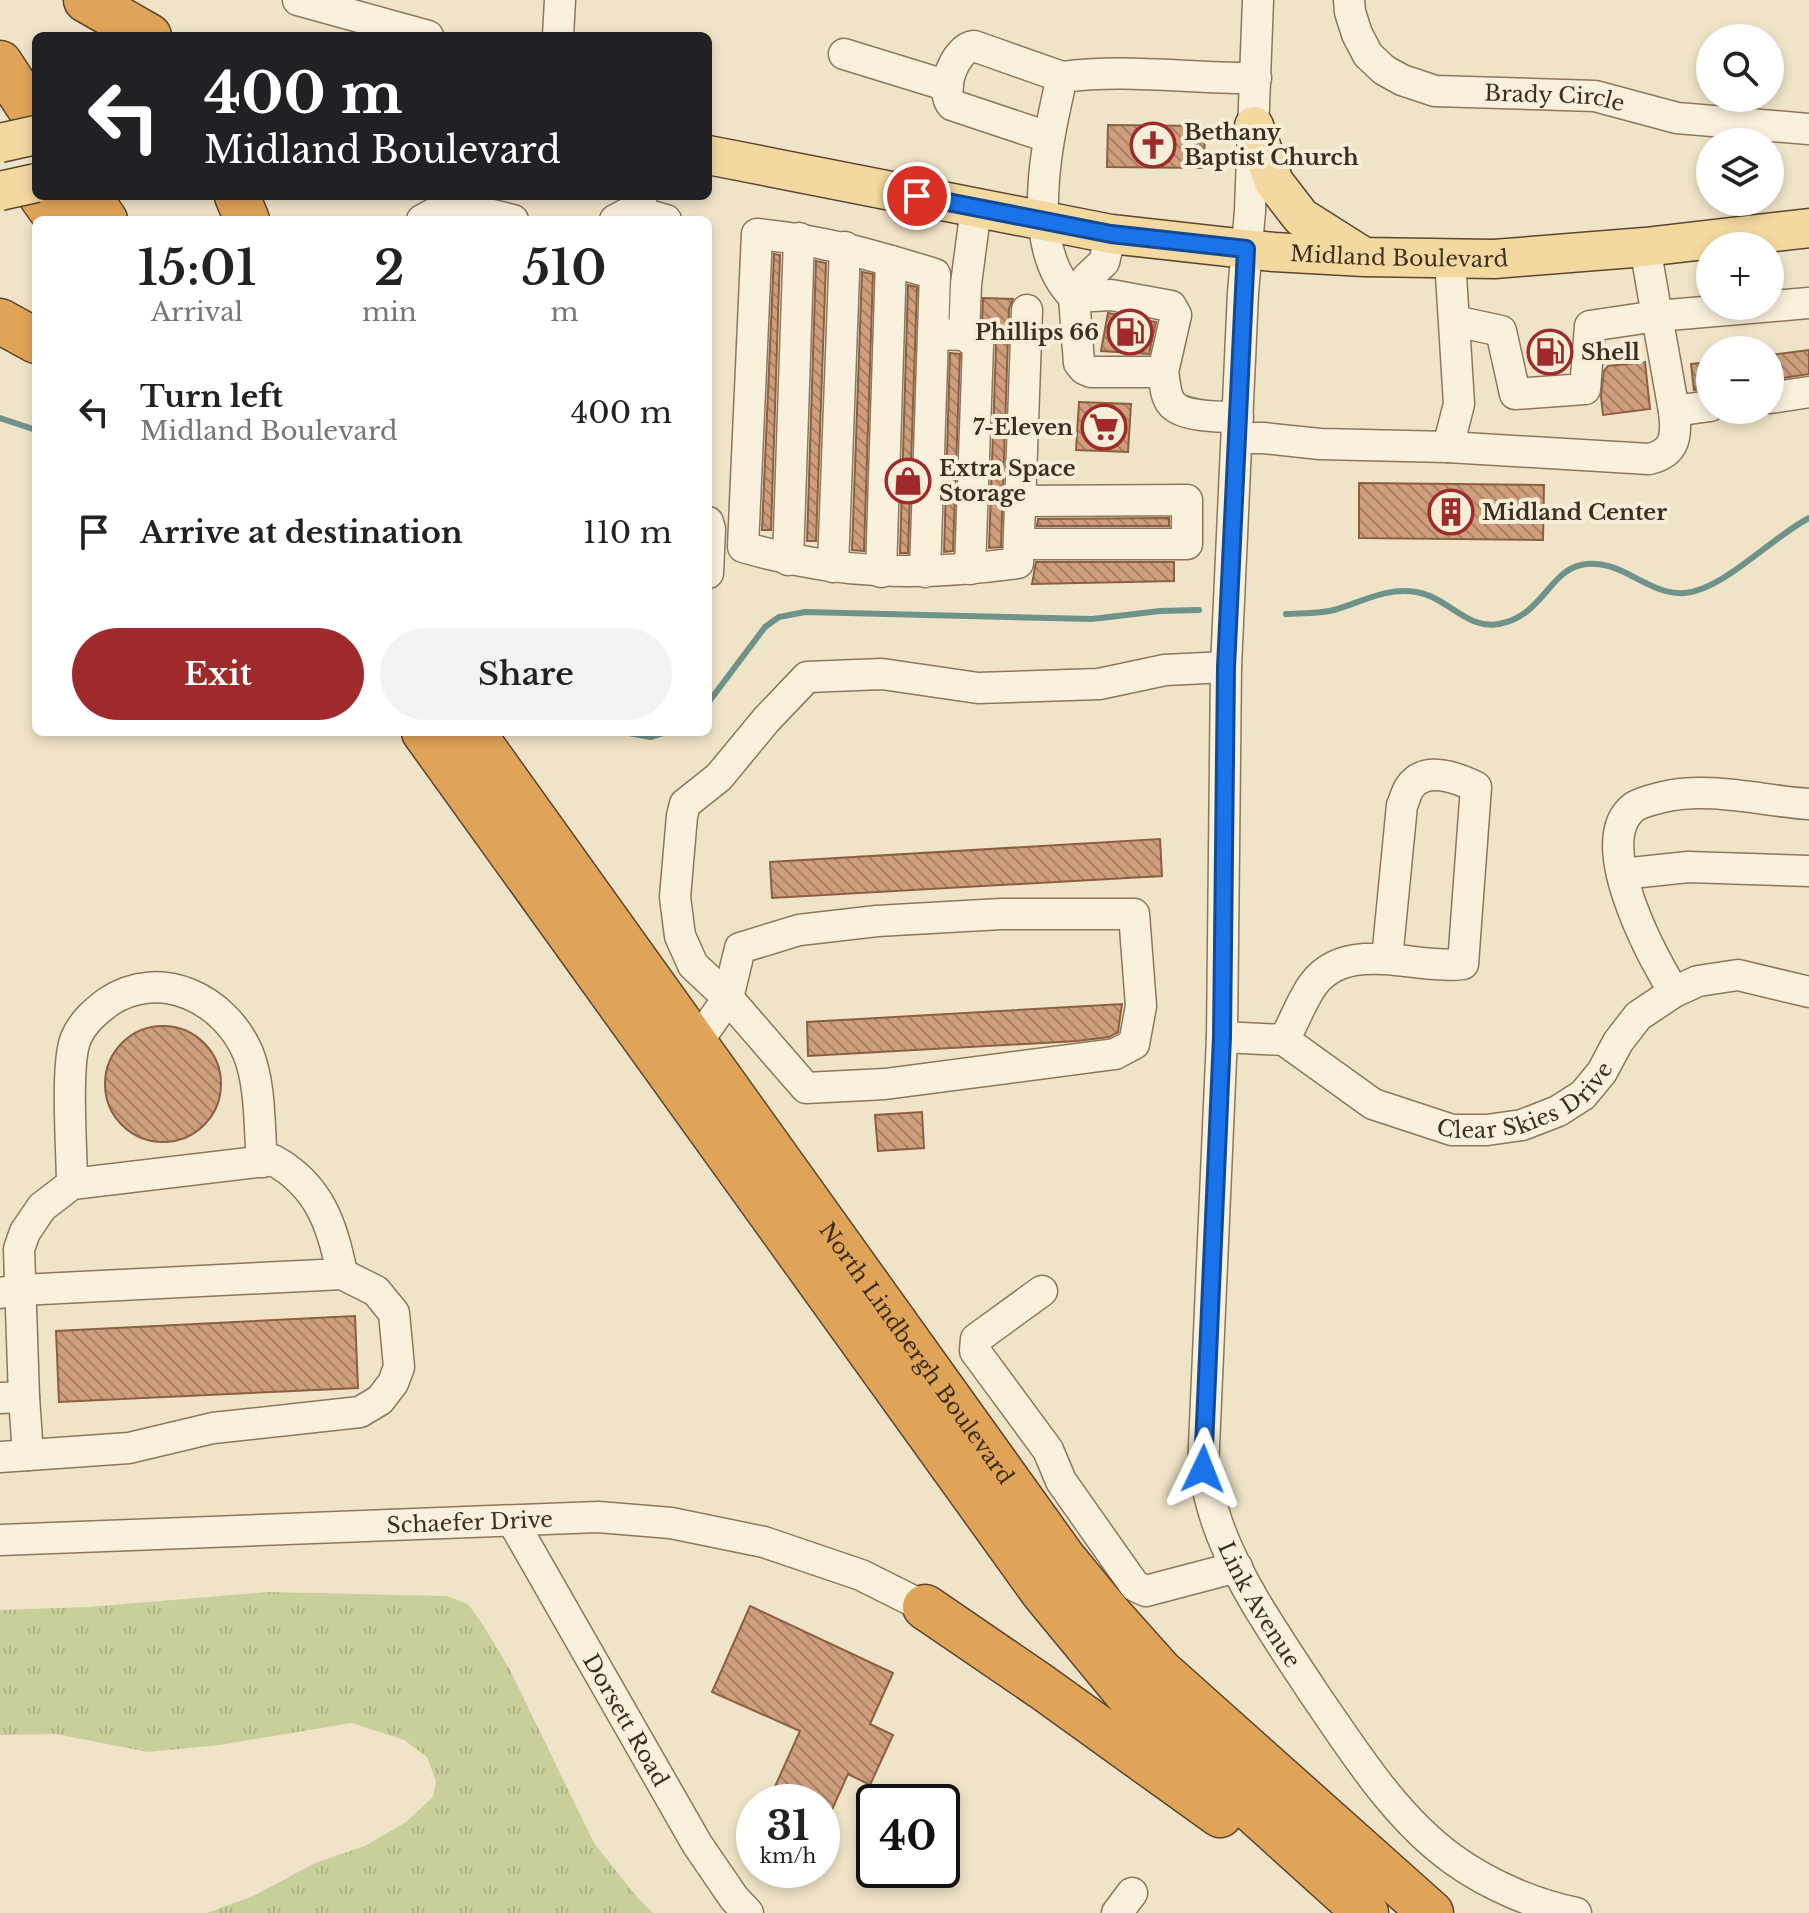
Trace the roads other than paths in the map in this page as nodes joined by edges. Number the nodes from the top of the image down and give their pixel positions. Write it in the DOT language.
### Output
graph roads {
  1 [pos="86,0"];
  2 [pos="560,0"];
  3 [pos="1258,0"];
  4 [pos="1349,0"];
  5 [pos="307,1"];
  6 [pos="142,32"];
  7 [pos="414,32"];
  8 [pos="558,32"];
  9 [pos="844,54"];
  10 [pos="0,63"];
  11 [pos="1062,77"];
  12 [pos="1256,78"];
  13 [pos="948,86"];
  14 [pos="32,112"];
  15 [pos="1254,126"];
  16 [pos="1809,129"];
  17 [pos="0,135"];
  18 [pos="32,136"];
  19 [pos="1048,137"];
  20 [pos="0,143"];
  21 [pos="712,156"];
  22 [pos="32,179"];
  23 [pos="32,186"];
  24 [pos="0,191"];
  25 [pos="976,208"];
  26 [pos="630,209"];
  27 [pos="429,216"];
  28 [pos="496,216"];
  29 [pos="653,216"];
  30 [pos="1044,221"];
  31 [pos="1809,228"];
  32 [pos="1111,234"];
  33 [pos="799,238"];
  34 [pos="845,247"];
  35 [pos="1645,247"];
  36 [pos="1246,249"];
  37 [pos="1364,257"];
  38 [pos="1450,259"];
  39 [pos="891,261"];
  40 [pos="1074,297"];
  41 [pos="1809,303"];
  42 [pos="1027,310"];
  43 [pos="1657,316"];
  44 [pos="0,321"];
  45 [pos="1455,321"];
  46 [pos="933,334"];
  47 [pos="964,335"];
  48 [pos="32,339"];
  49 [pos="1163,372"];
  50 [pos="1809,392"];
  51 [pos="1784,396"];
  52 [pos="1696,408"];
  53 [pos="1674,411"];
  54 [pos="1238,428"];
  55 [pos="1448,447"];
  56 [pos="1020,501"];
  57 [pos="1019,544"];
  58 [pos="788,560"];
  59 [pos="833,567"];
  60 [pos="970,569"];
  61 [pos="881,572"];
  62 [pos="925,572"];
  63 [pos="1226,667"];
  64 [pos="427,736"];
  65 [pos="475,736"];
  66 [pos="1809,804"];
  67 [pos="1809,871"];
  68 [pos="1622,874"];
  69 [pos="1387,959"];
  70 [pos="1674,992"];
  71 [pos="1809,992"];
  72 [pos="728,998"];
  73 [pos="1222,1037"];
  74 [pos="1284,1040"];
  75 [pos="696,1044"];
  76 [pos="262,1162"];
  77 [pos="72,1184"];
  78 [pos="342,1274"];
  79 [pos="1042,1291"];
  80 [pos="10,1292"];
  81 [pos="12,1398"];
  82 [pos="14,1456"];
  83 [pos="513,1522"];
  84 [pos="0,1540"];
  85 [pos="1237,1567"];
  86 [pos="925,1607"];
  87 [pos="748,1913"];
  88 [pos="1359,1913"];
  89 [pos="1366,1913"];
  90 [pos="1431,1913"];
  91 [pos="1576,1913"];
  1 -- 6 [label="highway"];
  2 -- 8 [label="street"];
  3 -- 12 [label="street, Link Avenue"];
  4 -- 16 [label="street, Brady Circle"];
  5 -- 7 [label="street"];
  9 -- 13 [label="street"];
  10 -- 14 [label="highway"];
  11 -- 12 [label="street"];
  11 -- 13 [label="street"];
  11 -- 19 [label="street"];
  12 -- 15 [label="street, Link Avenue"];
  13 -- 19 [label="street"];
  15 -- 36 [label="street, Link Avenue"];
  15 -- 37 [label="main road"];
  17 -- 22 [label="highway"];
  18 -- 20 [label="main road, bridge"];
  19 -- 30 [label="street"];
  21 -- 25 [label="main road, Midland Boulevard"];
  23 -- 24 [label="main road, bridge"];
  25 -- 30 [label="main road, Midland Boulevard"];
  25 -- 47 [label="street"];
  26 -- 29 [label="street"];
  27 -- 28 [label="street"];
  30 -- 32 [label="main road, Midland Boulevard"];
  30 -- 40 [label="street"];
  31 -- 35 [label="main road, Midland Boulevard"];
  32 -- 36 [label="main road, Midland Boulevard"];
  32 -- 40 [label="street"];
  33 -- 34 [label="street"];
  33 -- 58 [label="street"];
  33 -- 58 [label="street"];
  34 -- 39 [label="street"];
  34 -- 59 [label="street"];
  35 -- 38 [label="main road, Midland Boulevard"];
  35 -- 43 [label="street"];
  36 -- 37 [label="main road, Midland Boulevard"];
  36 -- 54 [label="street, Link Avenue"];
  37 -- 38 [label="main road, Midland Boulevard"];
  38 -- 45 [label="street"];
  39 -- 46 [label="street"];
  39 -- 61 [label="street"];
  40 -- 49 [label="street"];
  40 -- 49 [label="street"];
  41 -- 43 [label="street"];
  42 -- 56 [label="street"];
  43 -- 45 [label="street"];
  43 -- 53 [label="street"];
  44 -- 48 [label="highway"];
  45 -- 55 [label="street"];
  46 -- 47 [label="street"];
  46 -- 62 [label="street"];
  47 -- 60 [label="street"];
  49 -- 54 [label="street"];
  50 -- 51 [label="street"];
  52 -- 53 [label="street"];
  53 -- 55 [label="street"];
  54 -- 55 [label="street"];
  54 -- 63 [label="street, Link Avenue"];
  56 -- 57 [label="street"];
  56 -- 57 [label="street"];
  57 -- 60 [label="street"];
  58 -- 59 [label="street"];
  59 -- 61 [label="street"];
  60 -- 62 [label="street"];
  61 -- 62 [label="street"];
  63 -- 72 [label="street"];
  63 -- 73 [label="street, Link Avenue"];
  64 -- 89 [label="highway, North Lindbergh Boulevard"];
  65 -- 75 [label="highway, North Lindbergh Boulevard"];
  66 -- 68 [label="street"];
  67 -- 68 [label="street"];
  68 -- 70 [label="street"];
  69 -- 69 [label="street"];
  69 -- 74 [label="street"];
  70 -- 71 [label="street, Clear Skies Drive"];
  70 -- 74 [label="street, Clear Skies Drive"];
  72 -- 72 [label="street"];
  72 -- 75 [label="street"];
  73 -- 74 [label="street"];
  73 -- 85 [label="street, Link Avenue"];
  75 -- 90 [label="highway, North Lindbergh Boulevard"];
  76 -- 77 [label="street"];
  76 -- 77 [label="street"];
  76 -- 78 [label="street"];
  77 -- 80 [label="street"];
  78 -- 80 [label="street"];
  78 -- 82 [label="street"];
  79 -- 85 [label="street"];
  80 -- 81 [label="street"];
  81 -- 82 [label="street"];
  83 -- 84 [label="street, Schaefer Drive"];
  83 -- 86 [label="street, Schaefer Drive"];
  83 -- 87 [label="street, Dorsett Road"];
  85 -- 91 [label="street, Link Avenue"];
  86 -- 88 [label="highway"];
}
